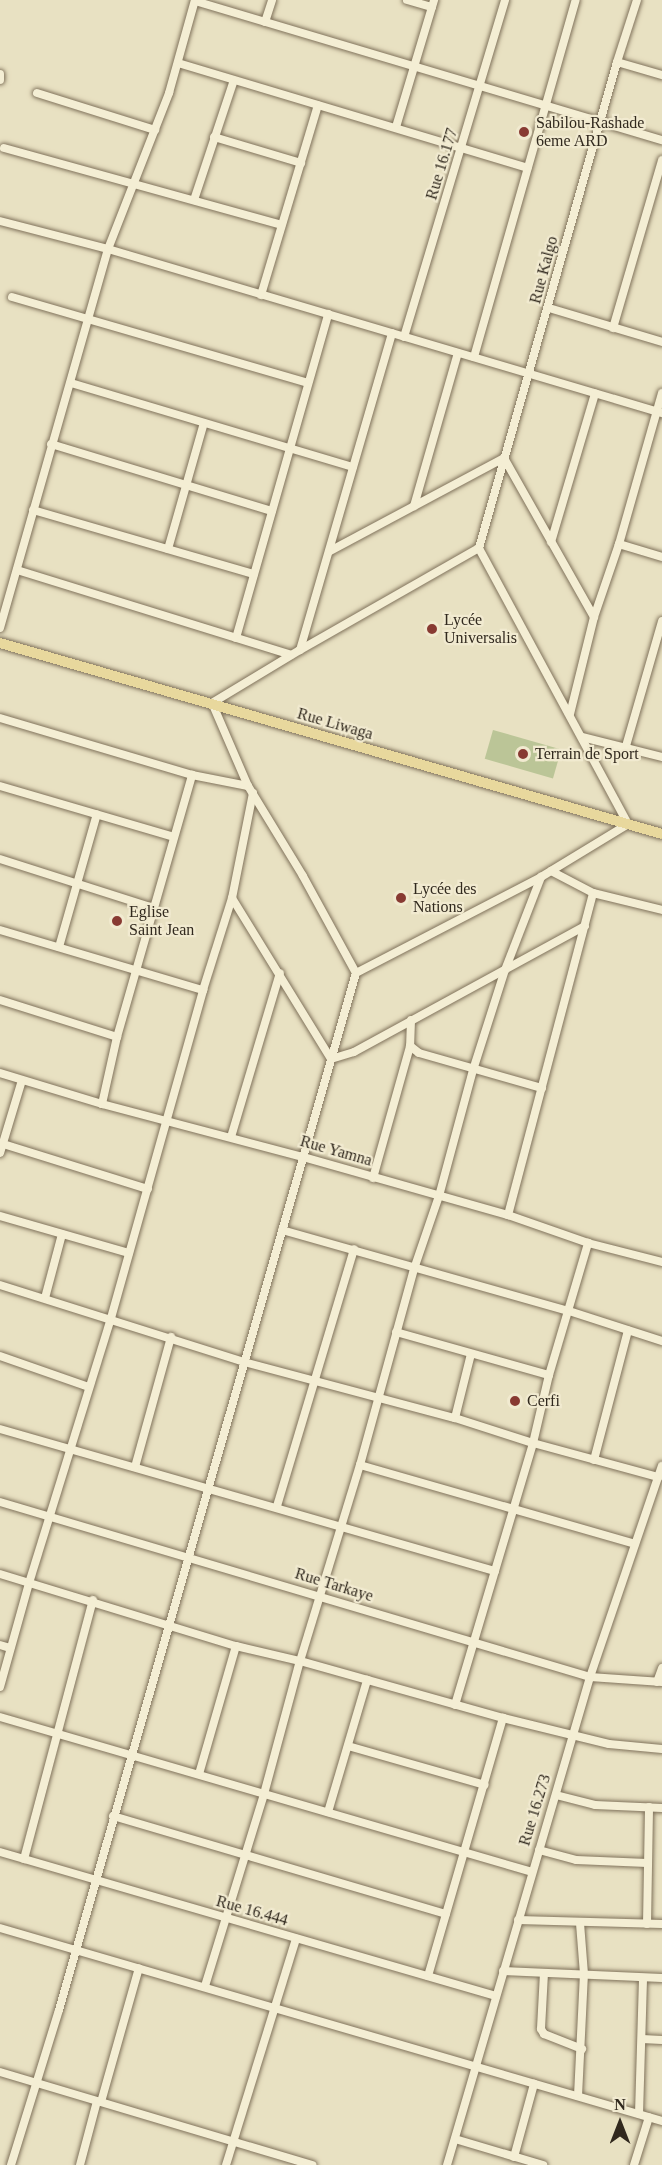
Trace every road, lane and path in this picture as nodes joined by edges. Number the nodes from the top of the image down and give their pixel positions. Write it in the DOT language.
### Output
graph roads {
  1 [pos="272,0"];
  2 [pos="406,0"];
  3 [pos="505,0"];
  4 [pos="576,0"];
  5 [pos="195,1"];
  6 [pos="634,1"];
  7 [pos="433,4"];
  8 [pos="265,22"];
  9 [pos="617,62"];
  10 [pos="178,63"];
  11 [pos="416,67"];
  12 [pos="0,74"];
  13 [pos="662,75"];
  14 [pos="0,80"];
  15 [pos="234,80"];
  16 [pos="481,86"];
  17 [pos="37,93"];
  18 [pos="318,105"];
  19 [pos="547,106"];
  20 [pos="600,122"];
  21 [pos="396,127"];
  22 [pos="155,130"];
  23 [pos="214,137"];
  24 [pos="662,140"];
  25 [pos="4,148"];
  26 [pos="462,149"];
  27 [pos="662,160"];
  28 [pos="301,163"];
  29 [pos="528,168"];
  30 [pos="133,182"];
  31 [pos="194,200"];
  32 [pos="0,221"];
  33 [pos="281,225"];
  34 [pos="108,249"];
  35 [pos="261,295"];
  36 [pos="12,297"];
  37 [pos="549,308"];
  38 [pos="328,314"];
  39 [pos="89,321"];
  40 [pos="613,328"];
  41 [pos="392,333"];
  42 [pos="405,337"];
  43 [pos="662,342"];
  44 [pos="458,353"];
  45 [pos="474,357"];
  46 [pos="529,374"];
  47 [pos="71,383"];
  48 [pos="308,383"];
  49 [pos="595,393"];
  50 [pos="662,393"];
  51 [pos="659,412"];
  52 [pos="204,423"];
  53 [pos="51,444"];
  54 [pos="290,447"];
  55 [pos="504,458"];
  56 [pos="353,466"];
  57 [pos="185,485"];
  58 [pos="414,506"];
  59 [pos="33,510"];
  60 [pos="272,511"];
  61 [pos="551,542"];
  62 [pos="619,544"];
  63 [pos="479,548"];
  64 [pos="168,549"];
  65 [pos="330,551"];
  66 [pos="662,557"];
  67 [pos="17,570"];
  68 [pos="254,574"];
  69 [pos="594,617"];
  70 [pos="662,621"];
  71 [pos="0,628"];
  72 [pos="236,638"];
  73 [pos="0,643"];
  74 [pos="300,650"];
  75 [pos="291,655"];
  76 [pos="212,704"];
  77 [pos="570,714"];
  78 [pos="0,718"];
  79 [pos="582,737"];
  80 [pos="626,746"];
  81 [pos="662,757"];
  82 [pos="192,775"];
  83 [pos="0,786"];
  84 [pos="251,789"];
  85 [pos="97,814"];
  86 [pos="628,824"];
  87 [pos="662,834"];
  88 [pos="174,837"];
  89 [pos="0,859"];
  90 [pos="551,871"];
  91 [pos="541,877"];
  92 [pos="77,883"];
  93 [pos="593,893"];
  94 [pos="232,898"];
  95 [pos="154,908"];
  96 [pos="662,910"];
  97 [pos="585,926"];
  98 [pos="0,930"];
  99 [pos="59,947"];
  100 [pos="136,969"];
  101 [pos="505,970"];
  102 [pos="356,973"];
  103 [pos="280,974"];
  104 [pos="203,990"];
  105 [pos="0,1000"];
  106 [pos="411,1020"];
  107 [pos="117,1038"];
  108 [pos="410,1046"];
  109 [pos="331,1059"];
  110 [pos="473,1070"];
  111 [pos="0,1073"];
  112 [pos="22,1080"];
  113 [pos="542,1088"];
  114 [pos="102,1104"];
  115 [pos="166,1120"];
  116 [pos="231,1137"];
  117 [pos="1,1144"];
  118 [pos="0,1153"];
  119 [pos="303,1157"];
  120 [pos="373,1178"];
  121 [pos="148,1189"];
  122 [pos="439,1196"];
  123 [pos="508,1215"];
  124 [pos="0,1216"];
  125 [pos="282,1230"];
  126 [pos="62,1234"];
  127 [pos="588,1243"];
  128 [pos="354,1249"];
  129 [pos="129,1253"];
  130 [pos="662,1262"];
  131 [pos="415,1266"];
  132 [pos="0,1285"];
  133 [pos="45,1298"];
  134 [pos="569,1311"];
  135 [pos="111,1318"];
  136 [pos="628,1330"];
  137 [pos="396,1332"];
  138 [pos="171,1337"];
  139 [pos="662,1341"];
  140 [pos="471,1354"];
  141 [pos="0,1356"];
  142 [pos="244,1362"];
  143 [pos="549,1375"];
  144 [pos="314,1382"];
  145 [pos="89,1387"];
  146 [pos="378,1397"];
  147 [pos="455,1418"];
  148 [pos="0,1429"];
  149 [pos="533,1443"];
  150 [pos="70,1450"];
  151 [pos="594,1460"];
  152 [pos="360,1465"];
  153 [pos="662,1466"];
  154 [pos="135,1467"];
  155 [pos="658,1477"];
  156 [pos="208,1488"];
  157 [pos="0,1502"];
  158 [pos="277,1506"];
  159 [pos="513,1509"];
  160 [pos="50,1516"];
  161 [pos="342,1527"];
  162 [pos="635,1544"];
  163 [pos="188,1557"];
  164 [pos="495,1570"];
  165 [pos="0,1574"];
  166 [pos="29,1583"];
  167 [pos="321,1596"];
  168 [pos="93,1600"];
  169 [pos="169,1624"];
  170 [pos="474,1642"];
  171 [pos="0,1645"];
  172 [pos="236,1646"];
  173 [pos="10,1648"];
  174 [pos="300,1661"];
  175 [pos="662,1668"];
  176 [pos="590,1677"];
  177 [pos="367,1680"];
  178 [pos="660,1682"];
  179 [pos="0,1687"];
  180 [pos="455,1705"];
  181 [pos="0,1717"];
  182 [pos="503,1718"];
  183 [pos="57,1734"];
  184 [pos="573,1736"];
  185 [pos="348,1746"];
  186 [pos="662,1749"];
  187 [pos="131,1755"];
  188 [pos="199,1774"];
  189 [pos="485,1785"];
  190 [pos="264,1794"];
  191 [pos="556,1795"];
  192 [pos="649,1808"];
  193 [pos="662,1808"];
  194 [pos="328,1812"];
  195 [pos="114,1816"];
  196 [pos="539,1850"];
  197 [pos="0,1852"];
  198 [pos="465,1854"];
  199 [pos="246,1856"];
  200 [pos="24,1859"];
  201 [pos="647,1863"];
  202 [pos="532,1872"];
  203 [pos="95,1879"];
  204 [pos="446,1914"];
  205 [pos="226,1919"];
  206 [pos="518,1920"];
  207 [pos="580,1923"];
  208 [pos="647,1924"];
  209 [pos="662,1924"];
  210 [pos="0,1928"];
  211 [pos="296,1939"];
  212 [pos="75,1950"];
  213 [pos="140,1968"];
  214 [pos="503,1971"];
  215 [pos="544,1973"];
  216 [pos="584,1974"];
  217 [pos="428,1976"];
  218 [pos="643,1978"];
  219 [pos="662,1978"];
  220 [pos="205,1986"];
  221 [pos="496,1996"];
  222 [pos="274,2007"];
  223 [pos="642,2039"];
  224 [pos="662,2040"];
  225 [pos="582,2049"];
  226 [pos="476,2067"];
  227 [pos="0,2072"];
  228 [pos="36,2082"];
  229 [pos="534,2084"];
  230 [pos="578,2096"];
  231 [pos="99,2102"];
  232 [pos="639,2114"];
  233 [pos="649,2117"];
  234 [pos="662,2121"];
  235 [pos="455,2139"];
  236 [pos="233,2142"];
  237 [pos="514,2157"];
  238 [pos="11,2165"];
  239 [pos="80,2165"];
  240 [pos="226,2165"];
  241 [pos="312,2165"];
  242 [pos="447,2165"];
  243 [pos="543,2165"];
  244 [pos="634,2165"];
  1 -- 8 [label="street"];
  2 -- 7 [label="street"];
  3 -- 16 [label="street, Rue 16.177"];
  4 -- 19 [label="street"];
  5 -- 8 [label="street"];
  5 -- 10 [label="street"];
  6 -- 9 [label="street, Rue Kalgo"];
  7 -- 11 [label="street"];
  8 -- 11 [label="street"];
  9 -- 13 [label="street"];
  9 -- 20 [label="street, Rue Kalgo"];
  10 -- 15 [label="street"];
  10 -- 22 [label="street"];
  11 -- 16 [label="street"];
  11 -- 21 [label="street"];
  12 -- 14 [label="street"];
  15 -- 18 [label="street"];
  15 -- 23 [label="street"];
  16 -- 19 [label="street"];
  16 -- 26 [label="street, Rue 16.177"];
  17 -- 22 [label="street"];
  18 -- 21 [label="street"];
  18 -- 28 [label="street"];
  19 -- 20 [label="street"];
  19 -- 29 [label="street"];
  20 -- 24 [label="street"];
  20 -- 37 [label="street, Rue Kalgo"];
  21 -- 26 [label="street"];
  22 -- 30 [label="street"];
  23 -- 28 [label="street"];
  23 -- 31 [label="street"];
  25 -- 30 [label="street"];
  26 -- 29 [label="street"];
  26 -- 42 [label="street, Rue 16.177"];
  27 -- 40 [label="street"];
  28 -- 33 [label="street"];
  29 -- 45 [label="street"];
  30 -- 31 [label="street"];
  30 -- 34 [label="street"];
  31 -- 33 [label="street"];
  32 -- 34 [label="street"];
  33 -- 35 [label="street"];
  34 -- 35 [label="street"];
  34 -- 39 [label="street"];
  35 -- 38 [label="street"];
  36 -- 39 [label="street"];
  37 -- 40 [label="street"];
  37 -- 46 [label="street, Rue Kalgo"];
  38 -- 41 [label="street"];
  38 -- 48 [label="street"];
  39 -- 47 [label="street"];
  39 -- 48 [label="street"];
  40 -- 43 [label="street"];
  41 -- 42 [label="street"];
  41 -- 56 [label="street"];
  42 -- 44 [label="street"];
  44 -- 45 [label="street"];
  44 -- 58 [label="street"];
  45 -- 46 [label="street"];
  46 -- 49 [label="street"];
  46 -- 55 [label="street, Rue Kalgo"];
  47 -- 52 [label="street"];
  47 -- 53 [label="street"];
  48 -- 54 [label="street"];
  49 -- 51 [label="street"];
  49 -- 61 [label="street"];
  50 -- 51 [label="street"];
  51 -- 62 [label="street"];
  52 -- 54 [label="street"];
  52 -- 57 [label="street"];
  53 -- 57 [label="street"];
  53 -- 59 [label="street"];
  54 -- 56 [label="street"];
  54 -- 60 [label="street"];
  55 -- 58 [label="street"];
  55 -- 61 [label="street"];
  55 -- 63 [label="street, Rue Kalgo"];
  56 -- 65 [label="street"];
  57 -- 60 [label="street"];
  57 -- 64 [label="street"];
  58 -- 65 [label="street"];
  59 -- 64 [label="street"];
  59 -- 67 [label="street"];
  60 -- 68 [label="street"];
  61 -- 69 [label="street"];
  62 -- 66 [label="street"];
  62 -- 69 [label="street"];
  63 -- 74 [label="street"];
  63 -- 77 [label="street"];
  64 -- 68 [label="street"];
  65 -- 74 [label="street"];
  67 -- 71 [label="street"];
  67 -- 72 [label="street"];
  68 -- 72 [label="street"];
  69 -- 77 [label="street"];
  70 -- 80 [label="street"];
  72 -- 75 [label="street"];
  73 -- 76 [label="main road, Rue Liwaga"];
  74 -- 75 [label="street"];
  75 -- 76 [label="street"];
  76 -- 84 [label="street"];
  76 -- 86 [label="main road, Rue Liwaga"];
  77 -- 79 [label="street"];
  78 -- 82 [label="street"];
  79 -- 80 [label="street"];
  79 -- 86 [label="street"];
  80 -- 81 [label="street"];
  82 -- 84 [label="street"];
  82 -- 88 [label="street"];
  83 -- 85 [label="street"];
  84 -- 94 [label="street"];
  84 -- 102 [label="street"];
  85 -- 88 [label="street"];
  85 -- 92 [label="street"];
  86 -- 87 [label="main road, Rue Liwaga"];
  86 -- 90 [label="street"];
  88 -- 95 [label="street"];
  89 -- 92 [label="street"];
  90 -- 91 [label="street"];
  90 -- 93 [label="street"];
  91 -- 101 [label="street"];
  91 -- 102 [label="street"];
  92 -- 95 [label="street"];
  92 -- 99 [label="street"];
  93 -- 96 [label="street"];
  93 -- 97 [label="street"];
  94 -- 103 [label="street"];
  94 -- 104 [label="street"];
  95 -- 100 [label="street"];
  97 -- 101 [label="street"];
  97 -- 113 [label="street"];
  98 -- 99 [label="street"];
  99 -- 100 [label="street"];
  100 -- 104 [label="street"];
  100 -- 107 [label="street"];
  101 -- 106 [label="street"];
  101 -- 110 [label="street"];
  102 -- 109 [label="street"];
  103 -- 109 [label="street"];
  103 -- 116 [label="street"];
  104 -- 115 [label="street"];
  105 -- 107 [label="street"];
  106 -- 108 [label="street"];
  106 -- 109 [label="street"];
  107 -- 114 [label="street"];
  108 -- 110 [label="street"];
  108 -- 120 [label="street"];
  109 -- 119 [label="street"];
  110 -- 113 [label="street"];
  110 -- 122 [label="street"];
  111 -- 112 [label="street, Rue Yamna"];
  112 -- 114 [label="street, Rue Yamna"];
  112 -- 117 [label="street"];
  113 -- 123 [label="street"];
  114 -- 115 [label="street, Rue Yamna"];
  115 -- 116 [label="street, Rue Yamna"];
  115 -- 121 [label="street"];
  116 -- 119 [label="street, Rue Yamna"];
  117 -- 118 [label="street"];
  117 -- 121 [label="street"];
  119 -- 120 [label="street, Rue Yamna"];
  119 -- 125 [label="street"];
  120 -- 122 [label="street, Rue Yamna"];
  121 -- 129 [label="street"];
  122 -- 123 [label="street, Rue Yamna"];
  122 -- 131 [label="street"];
  123 -- 127 [label="street, Rue Yamna"];
  124 -- 126 [label="street"];
  125 -- 128 [label="street"];
  125 -- 142 [label="street"];
  126 -- 129 [label="street"];
  126 -- 133 [label="street"];
  127 -- 130 [label="street, Rue Yamna"];
  127 -- 134 [label="street"];
  128 -- 131 [label="street"];
  128 -- 144 [label="street"];
  129 -- 135 [label="street"];
  131 -- 134 [label="street"];
  131 -- 137 [label="street"];
  132 -- 133 [label="street"];
  133 -- 135 [label="street"];
  134 -- 136 [label="street"];
  134 -- 143 [label="street"];
  135 -- 138 [label="street"];
  135 -- 145 [label="street"];
  136 -- 139 [label="street"];
  136 -- 151 [label="street"];
  137 -- 140 [label="street"];
  137 -- 146 [label="street"];
  138 -- 142 [label="street"];
  138 -- 154 [label="street"];
  140 -- 143 [label="street"];
  140 -- 147 [label="street"];
  141 -- 145 [label="street"];
  142 -- 144 [label="street"];
  142 -- 156 [label="street"];
  143 -- 149 [label="street"];
  144 -- 146 [label="street"];
  144 -- 158 [label="street"];
  145 -- 150 [label="street"];
  146 -- 147 [label="street"];
  146 -- 152 [label="street"];
  147 -- 149 [label="street"];
  148 -- 150 [label="street"];
  149 -- 151 [label="street"];
  149 -- 159 [label="street"];
  150 -- 154 [label="street"];
  150 -- 160 [label="street"];
  151 -- 155 [label="street"];
  152 -- 159 [label="street"];
  152 -- 161 [label="street"];
  153 -- 155 [label="street, Rue 16.273"];
  154 -- 156 [label="street"];
  155 -- 162 [label="street, Rue 16.273"];
  156 -- 158 [label="street"];
  156 -- 163 [label="street"];
  157 -- 160 [label="street, Rue Tarkaye"];
  158 -- 161 [label="street"];
  159 -- 162 [label="street"];
  159 -- 164 [label="street"];
  160 -- 163 [label="street, Rue Tarkaye"];
  160 -- 166 [label="street"];
  161 -- 164 [label="street"];
  161 -- 167 [label="street"];
  162 -- 176 [label="street, Rue 16.273"];
  163 -- 167 [label="street, Rue Tarkaye"];
  163 -- 169 [label="street"];
  164 -- 170 [label="street"];
  165 -- 166 [label="street"];
  166 -- 168 [label="street"];
  166 -- 173 [label="street"];
  167 -- 170 [label="street, Rue Tarkaye"];
  167 -- 174 [label="street"];
  168 -- 169 [label="street"];
  168 -- 183 [label="street"];
  169 -- 172 [label="street"];
  169 -- 187 [label="street"];
  170 -- 176 [label="street, Rue Tarkaye"];
  170 -- 180 [label="street"];
  171 -- 173 [label="street"];
  172 -- 174 [label="street"];
  172 -- 188 [label="street"];
  173 -- 179 [label="street"];
  174 -- 177 [label="street"];
  174 -- 190 [label="street"];
  175 -- 178 [label="street"];
  176 -- 178 [label="street, Rue Tarkaye"];
  176 -- 184 [label="street, Rue 16.273"];
  177 -- 180 [label="street"];
  177 -- 185 [label="street"];
  180 -- 182 [label="street"];
  181 -- 183 [label="street"];
  182 -- 184 [label="street"];
  182 -- 189 [label="street"];
  183 -- 187 [label="street"];
  183 -- 200 [label="street"];
  184 -- 186 [label="street"];
  184 -- 191 [label="street, Rue 16.273"];
  185 -- 189 [label="street"];
  185 -- 194 [label="street"];
  187 -- 188 [label="street"];
  187 -- 195 [label="street"];
  188 -- 190 [label="street"];
  189 -- 198 [label="street"];
  190 -- 194 [label="street"];
  190 -- 199 [label="street"];
  191 -- 192 [label="street"];
  191 -- 196 [label="street, Rue 16.273"];
  192 -- 193 [label="street"];
  192 -- 201 [label="street"];
  194 -- 198 [label="street"];
  195 -- 199 [label="street"];
  195 -- 203 [label="street"];
  196 -- 201 [label="street"];
  196 -- 202 [label="street, Rue 16.273"];
  197 -- 200 [label="street, Rue 16.444"];
  198 -- 202 [label="street"];
  198 -- 204 [label="street"];
  199 -- 204 [label="street"];
  199 -- 205 [label="street"];
  200 -- 203 [label="street, Rue 16.444"];
  201 -- 208 [label="street"];
  202 -- 206 [label="street, Rue 16.273"];
  203 -- 205 [label="street, Rue 16.444"];
  203 -- 212 [label="street"];
  204 -- 217 [label="street"];
  205 -- 211 [label="street, Rue 16.444"];
  205 -- 220 [label="street"];
  206 -- 207 [label="street"];
  206 -- 214 [label="street, Rue 16.273"];
  207 -- 208 [label="street"];
  207 -- 216 [label="street"];
  208 -- 209 [label="street"];
  210 -- 212 [label="street"];
  211 -- 217 [label="street, Rue 16.444"];
  211 -- 222 [label="street"];
  212 -- 213 [label="street"];
  212 -- 228 [label="street"];
  213 -- 220 [label="street"];
  213 -- 231 [label="street"];
  214 -- 215 [label="street"];
  214 -- 221 [label="street, Rue 16.273"];
  215 -- 216 [label="street"];
  215 -- 225 [label="street"];
  216 -- 218 [label="street"];
  216 -- 225 [label="street"];
  217 -- 221 [label="street, Rue 16.444"];
  218 -- 219 [label="street"];
  218 -- 223 [label="street"];
  220 -- 222 [label="street"];
  221 -- 226 [label="street, Rue 16.273"];
  222 -- 226 [label="street"];
  222 -- 236 [label="street"];
  223 -- 224 [label="street"];
  223 -- 232 [label="street"];
  225 -- 230 [label="street"];
  226 -- 229 [label="street"];
  226 -- 235 [label="street, Rue 16.273"];
  227 -- 228 [label="street"];
  228 -- 231 [label="street"];
  228 -- 238 [label="street"];
  229 -- 230 [label="street"];
  229 -- 237 [label="street"];
  230 -- 232 [label="street"];
  231 -- 236 [label="street"];
  231 -- 239 [label="street"];
  232 -- 233 [label="street"];
  233 -- 234 [label="street"];
  233 -- 244 [label="street"];
  235 -- 237 [label="street"];
  235 -- 242 [label="street, Rue 16.273"];
  236 -- 240 [label="street"];
  236 -- 241 [label="street"];
  237 -- 243 [label="street"];
}
